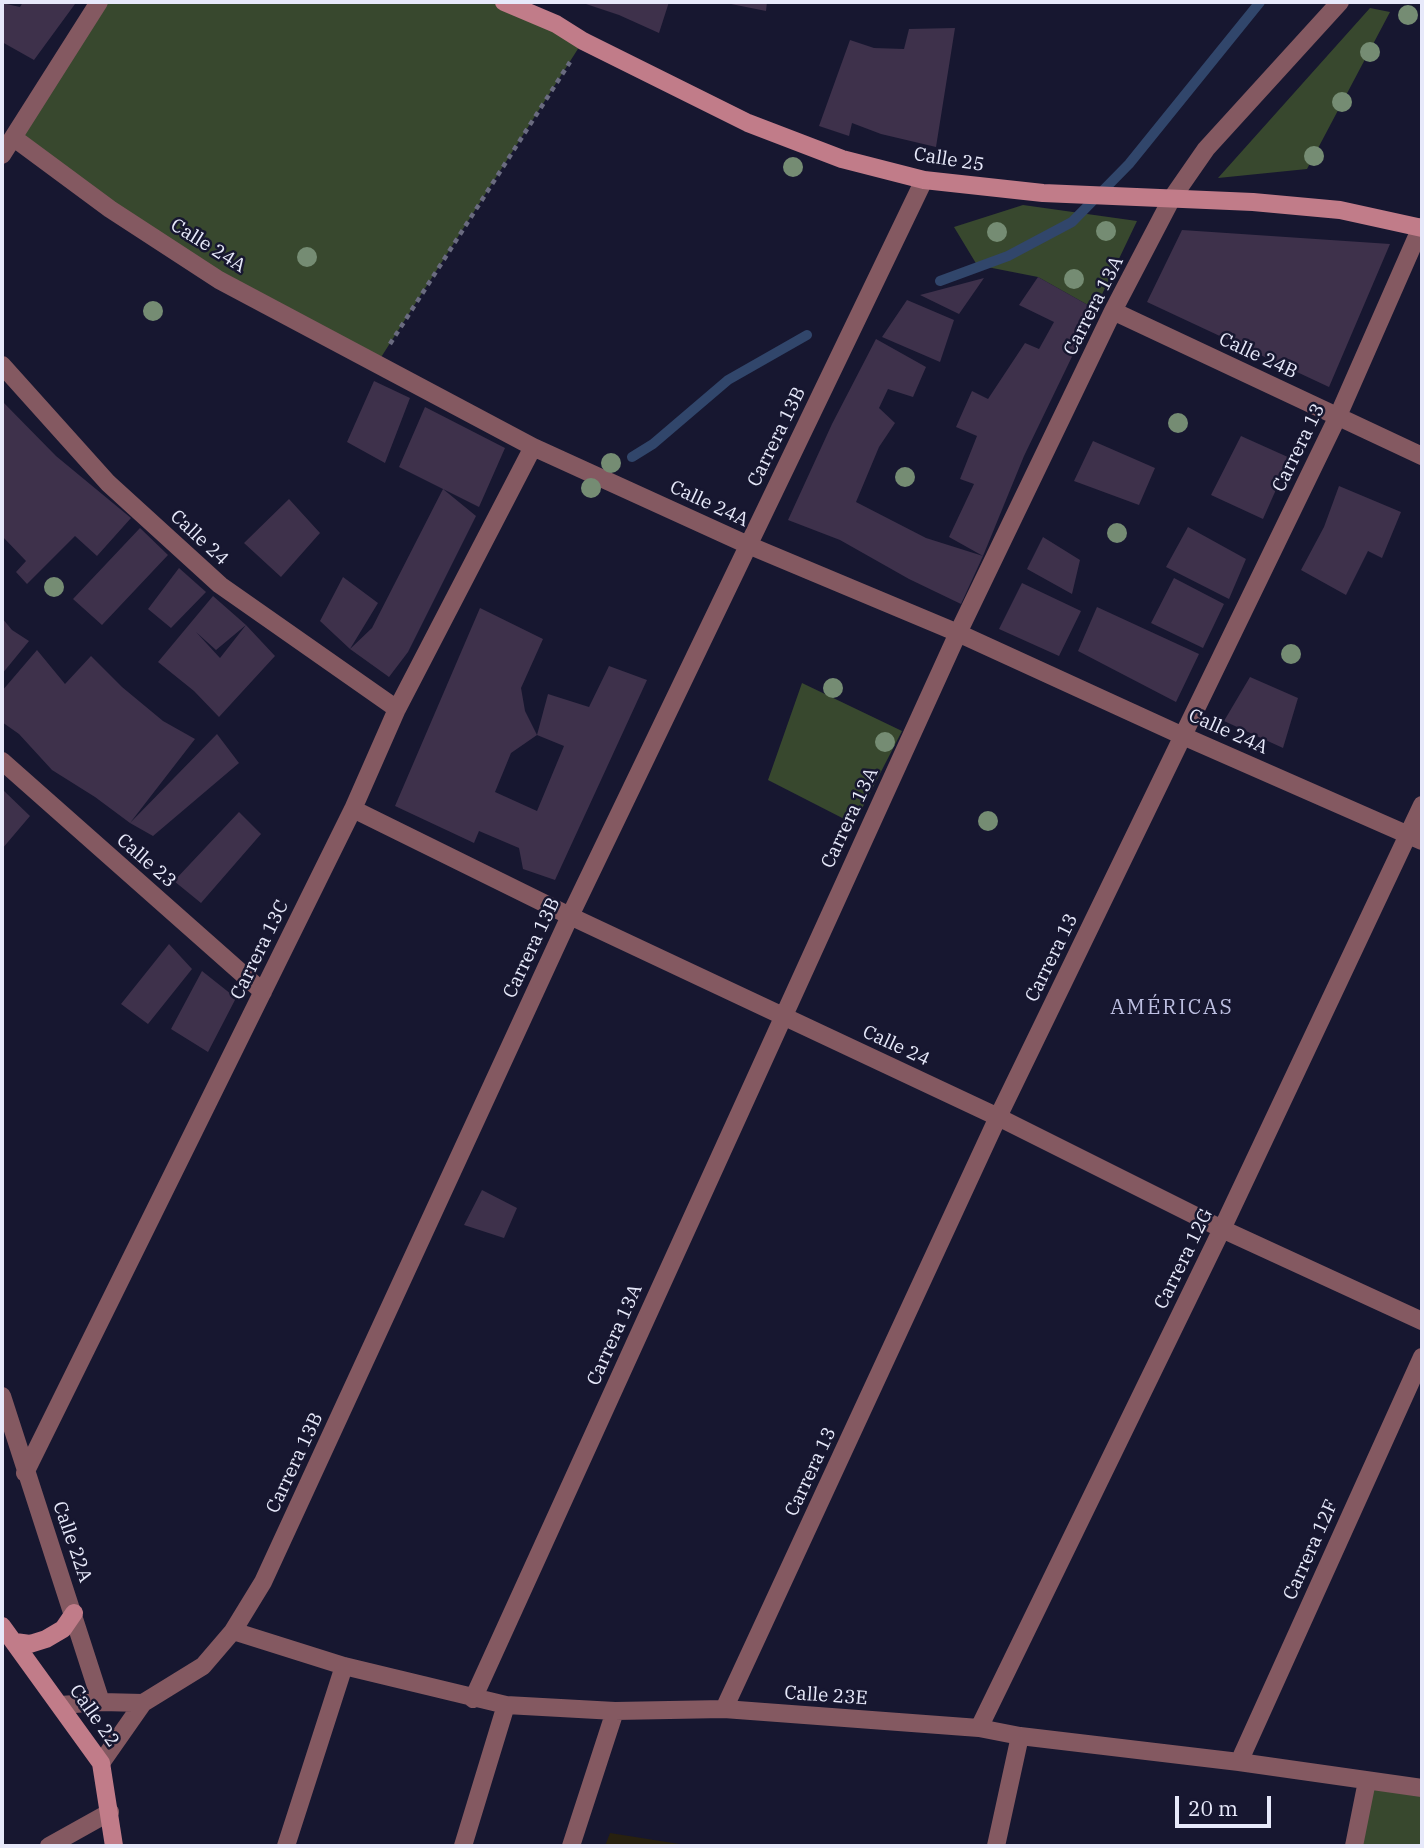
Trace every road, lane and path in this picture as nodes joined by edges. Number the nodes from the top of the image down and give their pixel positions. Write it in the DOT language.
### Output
graph roads {
  1 [pos="99,2"];
  2 [pos="504,2"];
  3 [pos="1340,2"];
  4 [pos="583,41"];
  5 [pos="14,138"];
  6 [pos="2,155"];
  7 [pos="924,180"];
  8 [pos="1172,198"];
  9 [pos="1422,228"];
  10 [pos="1113,311"];
  11 [pos="378,362"];
  12 [pos="2,365"];
  13 [pos="1338,416"];
  14 [pos="533,446"];
  15 [pos="1422,456"];
  16 [pos="748,545"];
  17 [pos="958,633"];
  18 [pos="397,709"];
  19 [pos="1183,736"];
  20 [pos="2,761"];
  21 [pos="1422,805"];
  22 [pos="352,809"];
  23 [pos="1416,838"];
  24 [pos="570,916"];
  25 [pos="263,992"];
  26 [pos="782,1016"];
  27 [pos="998,1117"];
  28 [pos="1222,1229"];
  29 [pos="1422,1321"];
  30 [pos="1422,1357"];
  31 [pos="2,1396"];
  32 [pos="25,1473"];
  33 [pos="74,1613"];
  34 [pos="2,1626"];
  35 [pos="233,1631"];
  36 [pos="15,1642"];
  37 [pos="344,1666"];
  38 [pos="473,1699"];
  39 [pos="101,1702"];
  40 [pos="143,1703"];
  41 [pos="61,1705"];
  42 [pos="506,1705"];
  43 [pos="724,1709"];
  44 [pos="615,1711"];
  45 [pos="979,1728"];
  46 [pos="1020,1736"];
  47 [pos="1238,1762"];
  48 [pos="101,1763"];
  49 [pos="1367,1781"];
  50 [pos="1422,1788"];
  51 [pos="110,1812"];
  52 [pos="50,1846"];
  53 [pos="114,1846"];
  54 [pos="286,1846"];
  55 [pos="463,1846"];
  56 [pos="571,1846"];
  57 [pos="996,1846"];
  58 [pos="1354,1846"];
  1 -- 5 [label="street"];
  2 -- 4 [label="street, Calle 25"];
  3 -- 8 [label="street, Carrera 13A"];
  4 -- 7 [label="street, Calle 25"];
  4 -- 11 [label="path"];
  5 -- 6 [label="street"];
  5 -- 11 [label="street, Calle 24A"];
  7 -- 8 [label="street, Calle 25"];
  7 -- 16 [label="street, Carrera 13B"];
  8 -- 9 [label="street, Calle 25"];
  8 -- 10 [label="street, Carrera 13A"];
  9 -- 13 [label="street, Carrera 13"];
  10 -- 13 [label="street, Calle 24B"];
  10 -- 17 [label="street, Carrera 13A"];
  11 -- 14 [label="street, Calle 24A"];
  12 -- 18 [label="street, Calle 24"];
  13 -- 15 [label="street, Calle 24B"];
  13 -- 19 [label="street, Carrera 13"];
  14 -- 16 [label="street, Calle 24A"];
  14 -- 18 [label="street, Carrera 13C"];
  16 -- 17 [label="street, Calle 24A"];
  16 -- 24 [label="street, Carrera 13B"];
  17 -- 19 [label="street, Calle 24A"];
  17 -- 26 [label="street, Carrera 13A"];
  18 -- 22 [label="street, Carrera 13C"];
  19 -- 23 [label="street, Calle 24A"];
  19 -- 27 [label="street, Carrera 13"];
  20 -- 25 [label="street, Calle 23"];
  21 -- 23 [label="street, Carrera 12G"];
  22 -- 24 [label="street, Calle 24"];
  22 -- 25 [label="street, Carrera 13C"];
  23 -- 28 [label="street, Carrera 12G"];
  24 -- 26 [label="street, Calle 24"];
  24 -- 35 [label="street, Carrera 13B"];
  25 -- 32 [label="street, Carrera 13C"];
  26 -- 27 [label="street, Calle 24"];
  26 -- 38 [label="street, Carrera 13A"];
  27 -- 28 [label="street, Calle 24"];
  27 -- 43 [label="street, Carrera 13"];
  28 -- 29 [label="street, Calle 24"];
  28 -- 45 [label="street, Carrera 12G"];
  30 -- 47 [label="street, Carrera 12F"];
  31 -- 32 [label="street, Calle 22A"];
  32 -- 33 [label="street, Calle 22A"];
  33 -- 36 [label="street"];
  33 -- 39 [label="street, Calle 22A"];
  34 -- 36 [label="street, Calle 22"];
  35 -- 37 [label="street, Calle 23E"];
  35 -- 40 [label="street, Carrera 13B"];
  36 -- 41 [label="street, Calle 22"];
  37 -- 38 [label="street, Calle 23E"];
  37 -- 54 [label="street"];
  38 -- 42 [label="street, Calle 23E"];
  39 -- 40 [label="street"];
  39 -- 41 [label="street"];
  40 -- 48 [label="street, Carrera 13B"];
  41 -- 48 [label="street, Calle 22"];
  42 -- 44 [label="street, Calle 23E"];
  42 -- 55 [label="street"];
  43 -- 44 [label="street, Calle 23E"];
  43 -- 45 [label="street, Calle 23E"];
  44 -- 56 [label="street"];
  45 -- 46 [label="street, Calle 23E"];
  46 -- 47 [label="street, Calle 23E"];
  46 -- 57 [label="street"];
  47 -- 49 [label="street, Calle 23E"];
  48 -- 51 [label="street, Calle 22"];
  49 -- 50 [label="street, Calle 23E"];
  49 -- 58 [label="street"];
  51 -- 52 [label="street"];
  51 -- 53 [label="street, Calle 22"];
}
